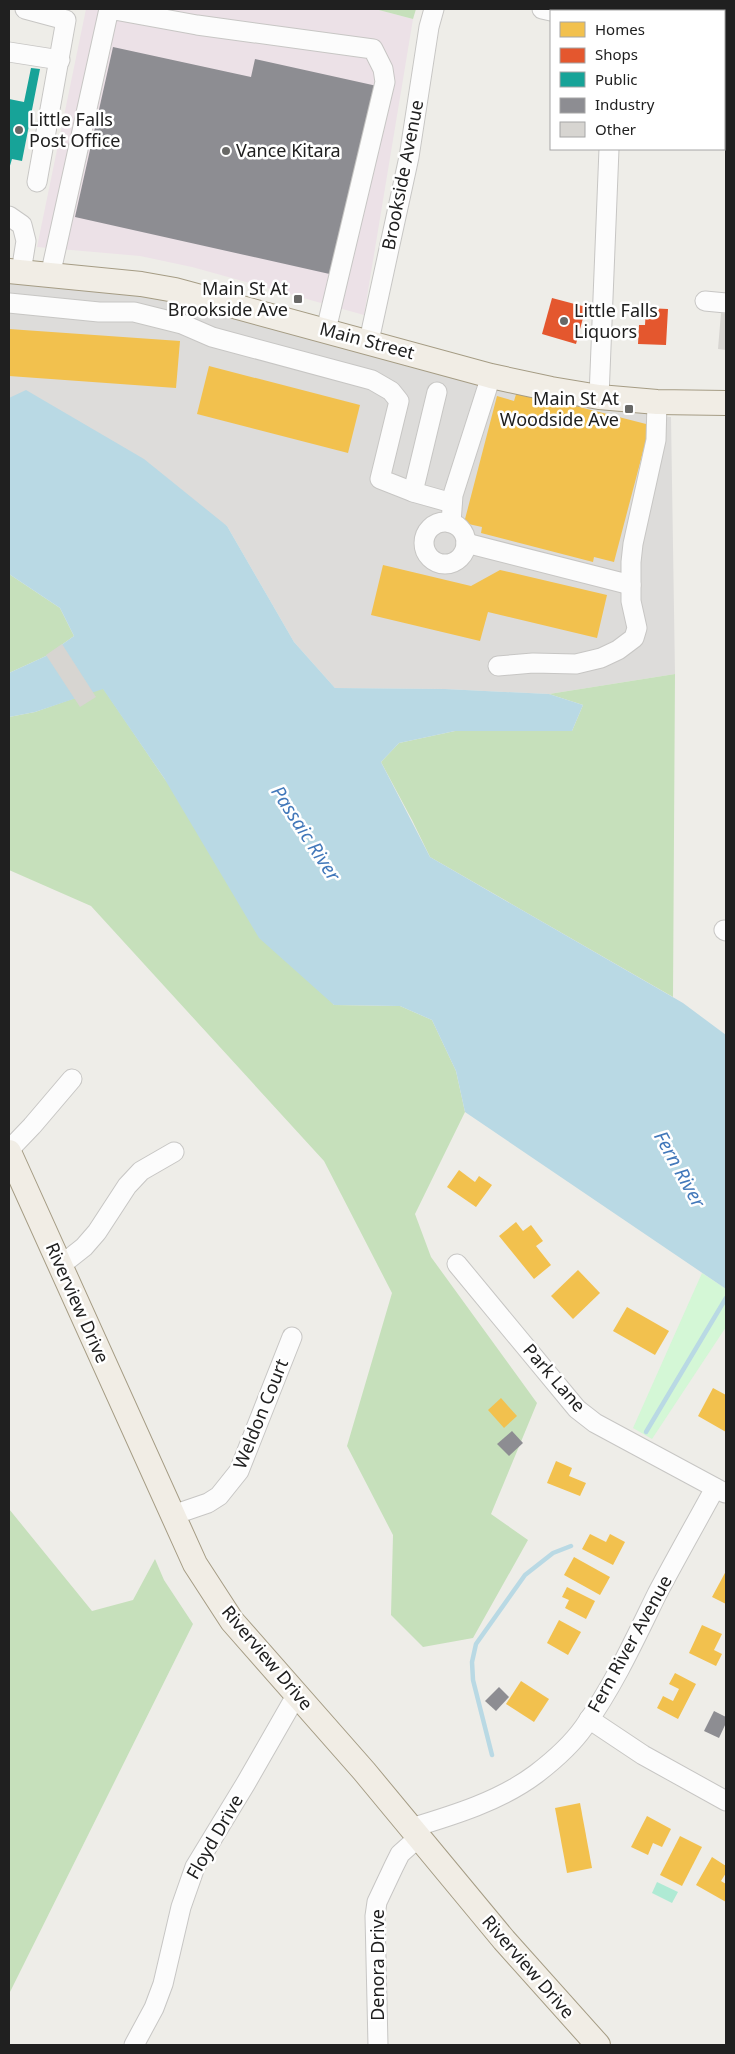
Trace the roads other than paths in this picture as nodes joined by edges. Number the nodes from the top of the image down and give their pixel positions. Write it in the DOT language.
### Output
graph roads {
  1 [pos="25,9"];
  2 [pos="434,9"];
  3 [pos="198,17"];
  4 [pos="9,52"];
  5 [pos="60,60"];
  6 [pos="609,150"];
  7 [pos="37,182"];
  8 [pos="9,216"];
  9 [pos="15,271"];
  10 [pos="50,276"];
  11 [pos="704,301"];
  12 [pos="726,303"];
  13 [pos="9,304"];
  14 [pos="326,330"];
  15 [pos="369,341"];
  16 [pos="491,376"];
  17 [pos="437,392"];
  18 [pos="599,397"];
  19 [pos="657,402"];
  20 [pos="726,403"];
  21 [pos="413,492"];
  22 [pos="452,503"];
  23 [pos="451,523"];
  24 [pos="466,543"];
  25 [pos="630,585"];
  26 [pos="498,666"];
  27 [pos="72,1079"];
  28 [pos="9,1151"];
  29 [pos="174,1152"];
  30 [pos="457,1264"];
  31 [pos="60,1266"];
  32 [pos="292,1337"];
  33 [pos="721,1490"];
  34 [pos="173,1515"];
  35 [pos="296,1694"];
  36 [pos="589,1719"];
  37 [pos="726,1801"];
  38 [pos="415,1833"];
  39 [pos="134,2045"];
  40 [pos="378,2045"];
  41 [pos="598,2045"];
  1 -- 5 [label="street"];
  2 -- 15 [label="street, Brookside Avenue"];
  3 -- 10 [label="street"];
  3 -- 14 [label="street"];
  4 -- 5 [label="street"];
  5 -- 7 [label="street"];
  6 -- 18 [label="street"];
  8 -- 9 [label="street"];
  9 -- 10 [label="main road, Main Street"];
  10 -- 14 [label="main road, Main Street"];
  11 -- 12 [label="street"];
  13 -- 21 [label="street"];
  14 -- 15 [label="main road, Main Street"];
  15 -- 16 [label="main road, Main Street"];
  16 -- 18 [label="main road, Main Street"];
  16 -- 22 [label="street"];
  17 -- 21 [label="street"];
  18 -- 19 [label="main road, Main Street"];
  19 -- 20 [label="main road, Main Street"];
  19 -- 25 [label="street"];
  21 -- 22 [label="street"];
  22 -- 23 [label="street"];
  23 -- 24 [label="street"];
  23 -- 24 [label="street"];
  24 -- 25 [label="street"];
  25 -- 26 [label="street"];
  27 -- 28 [label="street"];
  28 -- 31 [label="main road, Riverview Drive"];
  29 -- 31 [label="street"];
  30 -- 33 [label="street, Park Lane"];
  31 -- 34 [label="main road, Riverview Drive"];
  32 -- 34 [label="street, Weldon Court"];
  33 -- 36 [label="street, Fern River Avenue"];
  34 -- 35 [label="main road, Riverview Drive"];
  35 -- 38 [label="main road, Riverview Drive"];
  35 -- 39 [label="street, Floyd Drive"];
  36 -- 37 [label="street"];
  36 -- 38 [label="street, Fern River Avenue"];
  38 -- 40 [label="street, Denora Drive"];
  38 -- 41 [label="main road, Riverview Drive"];
}
